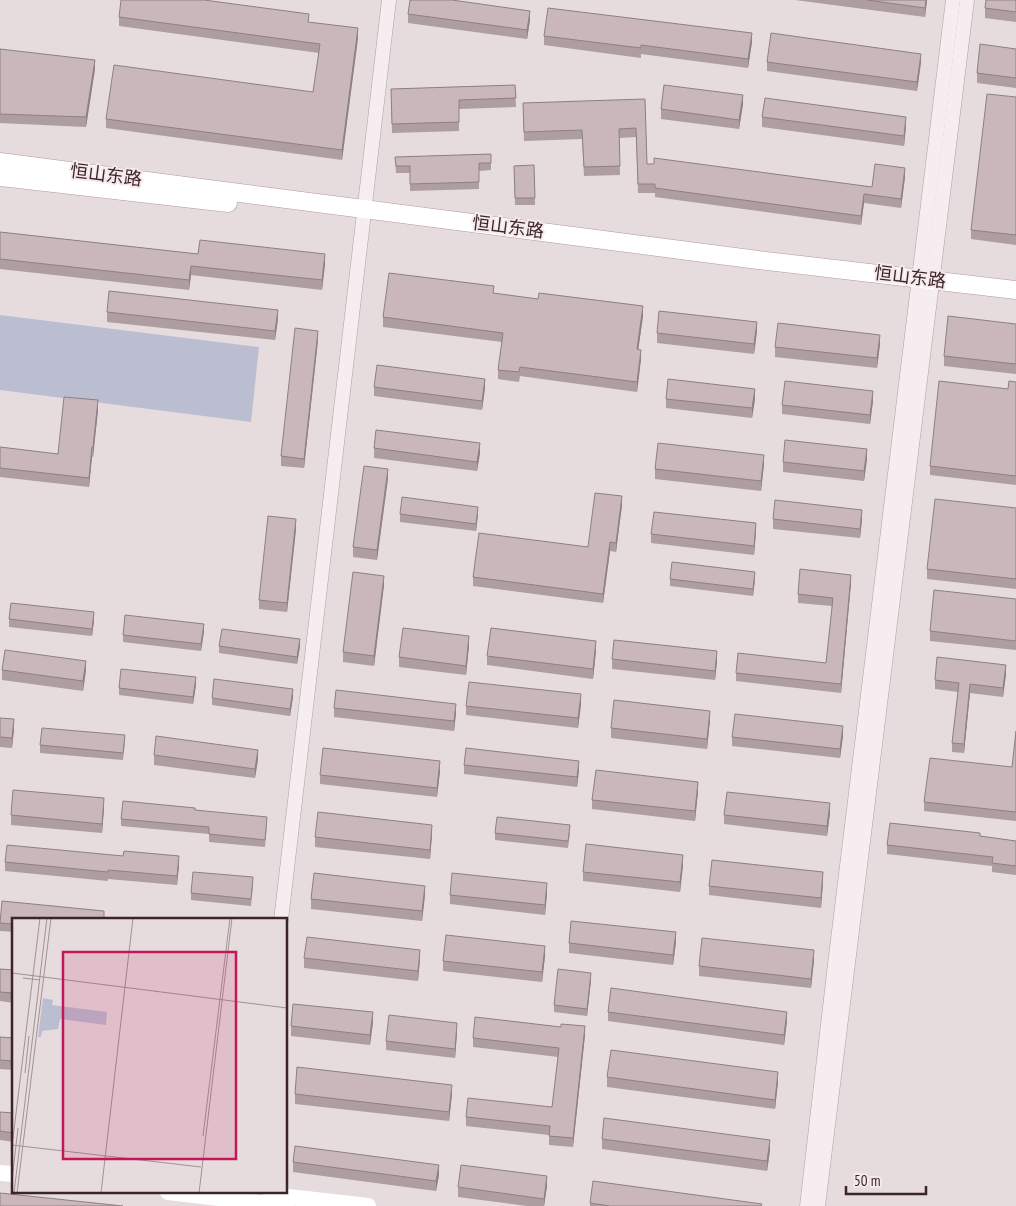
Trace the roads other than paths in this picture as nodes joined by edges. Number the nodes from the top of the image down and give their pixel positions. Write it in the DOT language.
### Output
graph roads {
  1 [pos="389,0"];
  2 [pos="953,0"];
  3 [pos="967,0"];
  4 [pos="0,162"];
  5 [pos="0,177"];
  6 [pos="363,214"];
  7 [pos="924,283"];
  8 [pos="1016,290"];
  9 [pos="1016,299"];
  10 [pos="281,918"];
  11 [pos="195,1194"];
  12 [pos="249,1198"];
  13 [pos="286,1206"];
  14 [pos="368,1206"];
  15 [pos="807,1206"];
  16 [pos="818,1206"];
  1 -- 6 [label="street"];
  2 -- 7 [label="street"];
  3 -- 7 [label="street"];
  4 -- 6 [label="main road, 恒山东路"];
  5 -- 6 [label="main road, 恒山东路"];
  6 -- 7 [label="main road, 恒山东路"];
  6 -- 10 [label="street"];
  7 -- 8 [label="main road, 恒山东路"];
  7 -- 9 [label="main road, 恒山东路"];
  7 -- 15 [label="street"];
  7 -- 16 [label="street"];
  11 -- 12 [label="main road"];
  12 -- 13 [label="main road"];
  12 -- 14 [label="main road"];
}
